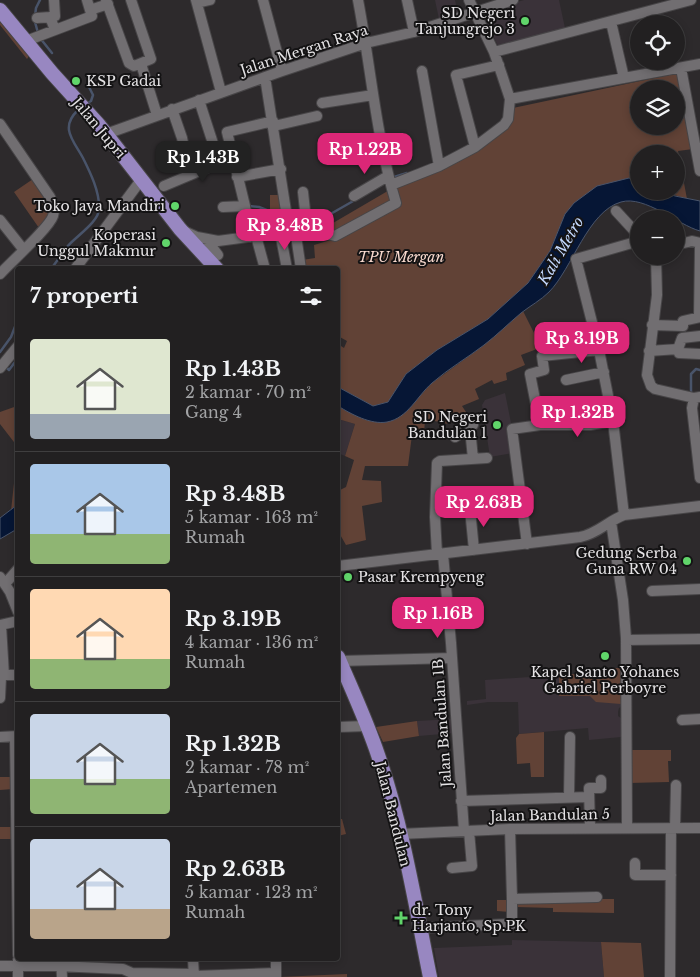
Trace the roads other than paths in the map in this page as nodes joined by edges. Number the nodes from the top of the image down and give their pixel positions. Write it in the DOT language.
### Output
graph roads {
  1 [pos="54,0"];
  2 [pos="131,0"];
  3 [pos="210,0"];
  4 [pos="263,0"];
  5 [pos="358,0"];
  6 [pos="407,0"];
  7 [pos="469,0"];
  8 [pos="513,0"];
  9 [pos="691,0"];
  10 [pos="107,2"];
  11 [pos="196,2"];
  12 [pos="88,5"];
  13 [pos="0,10"];
  14 [pos="474,12"];
  15 [pos="50,16"];
  16 [pos="37,18"];
  17 [pos="611,22"];
  18 [pos="414,32"];
  19 [pos="41,35"];
  20 [pos="366,43"];
  21 [pos="494,52"];
  22 [pos="141,64"];
  23 [pos="700,64"];
  24 [pos="499,65"];
  25 [pos="685,67"];
  26 [pos="670,70"];
  27 [pos="682,70"];
  28 [pos="282,71"];
  29 [pos="422,71"];
  30 [pos="265,77"];
  31 [pos="624,78"];
  32 [pos="221,92"];
  33 [pos="373,95"];
  34 [pos="510,98"];
  35 [pos="199,100"];
  36 [pos="322,104"];
  37 [pos="172,109"];
  38 [pos="695,111"];
  39 [pos="157,115"];
  40 [pos="317,116"];
  41 [pos="274,123"];
  42 [pos="0,124"];
  43 [pos="106,134"];
  44 [pos="698,146"];
  45 [pos="476,147"];
  46 [pos="233,157"];
  47 [pos="219,162"];
  48 [pos="440,166"];
  49 [pos="281,169"];
  50 [pos="700,171"];
  51 [pos="190,175"];
  52 [pos="238,177"];
  53 [pos="141,180"];
  54 [pos="389,180"];
  55 [pos="164,186"];
  56 [pos="303,192"];
  57 [pos="354,196"];
  58 [pos="245,206"];
  59 [pos="223,207"];
  60 [pos="616,211"];
  61 [pos="0,220"];
  62 [pos="630,226"];
  63 [pos="180,229"];
  64 [pos="307,229"];
  65 [pos="288,230"];
  66 [pos="253,237"];
  67 [pos="206,239"];
  68 [pos="685,243"];
  69 [pos="630,244"];
  70 [pos="700,244"];
  71 [pos="24,249"];
  72 [pos="700,260"];
  73 [pos="217,262"];
  74 [pos="656,265"];
  75 [pos="77,266"];
  76 [pos="264,266"];
  77 [pos="287,266"];
  78 [pos="300,266"];
  79 [pos="0,274"];
  80 [pos="699,284"];
  81 [pos="700,317"];
  82 [pos="652,325"];
  83 [pos="700,336"];
  84 [pos="678,349"];
  85 [pos="15,350"];
  86 [pos="599,350"];
  87 [pos="649,351"];
  88 [pos="700,354"];
  89 [pos="0,368"];
  90 [pos="604,372"];
  91 [pos="566,380"];
  92 [pos="697,397"];
  93 [pos="613,421"];
  94 [pos="540,425"];
  95 [pos="455,437"];
  96 [pos="698,447"];
  97 [pos="487,458"];
  98 [pos="473,459"];
  99 [pos="700,478"];
  100 [pos="700,506"];
  101 [pos="470,509"];
  102 [pos="624,515"];
  103 [pos="611,522"];
  104 [pos="527,544"];
  105 [pos="474,550"];
  106 [pos="440,554"];
  107 [pos="340,566"];
  108 [pos="15,572"];
  109 [pos="2,580"];
  110 [pos="700,589"];
  111 [pos="652,591"];
  112 [pos="15,604"];
  113 [pos="15,622"];
  114 [pos="1,625"];
  115 [pos="700,639"];
  116 [pos="626,640"];
  117 [pos="452,658"];
  118 [pos="340,659"];
  119 [pos="340,664"];
  120 [pos="15,675"];
  121 [pos="2,676"];
  122 [pos="0,698"];
  123 [pos="700,719"];
  124 [pos="682,720"];
  125 [pos="367,726"];
  126 [pos="340,727"];
  127 [pos="15,736"];
  128 [pos="0,737"];
  129 [pos="570,737"];
  130 [pos="601,780"];
  131 [pos="676,785"];
  132 [pos="569,797"];
  133 [pos="589,797"];
  134 [pos="461,801"];
  135 [pos="590,828"];
  136 [pos="627,828"];
  137 [pos="673,828"];
  138 [pos="700,828"];
  139 [pos="510,829"];
  140 [pos="466,831"];
  141 [pos="400,834"];
  142 [pos="635,863"];
  143 [pos="452,868"];
  144 [pos="671,875"];
  145 [pos="596,897"];
  146 [pos="512,899"];
  147 [pos="420,928"];
  148 [pos="127,961"];
  149 [pos="193,961"];
  150 [pos="276,961"];
  151 [pos="18,964"];
  152 [pos="0,966"];
  153 [pos="62,968"];
  154 [pos="127,974"];
  155 [pos="194,975"];
  156 [pos="276,975"];
  157 [pos="430,977"];
  158 [pos="670,977"];
  1 -- 15 [label="street"];
  2 -- 22 [label="street"];
  3 -- 11 [label="street"];
  4 -- 28 [label="street"];
  5 -- 20 [label="street"];
  6 -- 18 [label="street"];
  7 -- 14 [label="street"];
  8 -- 14 [label="street, Jalan Mergan Raya"];
  9 -- 17 [label="street"];
  10 -- 12 [label="street"];
  10 -- 22 [label="street"];
  11 -- 32 [label="street"];
  12 -- 19 [label="street"];
  13 -- 19 [label="main road, Jalan Jupri"];
  14 -- 18 [label="street, Jalan Mergan Raya"];
  14 -- 21 [label="street"];
  15 -- 16 [label="street"];
  15 -- 19 [label="street"];
  17 -- 21 [label="street"];
  17 -- 31 [label="street"];
  18 -- 20 [label="street, Jalan Mergan Raya"];
  19 -- 43 [label="main road, Jalan Jupri"];
  20 -- 28 [label="street, Jalan Mergan Raya"];
  20 -- 33 [label="street"];
  21 -- 24 [label="street"];
  22 -- 39 [label="street"];
  23 -- 25 [label="street"];
  24 -- 34 [label="street"];
  24 -- 45 [label="street"];
  26 -- 31 [label="street"];
  27 -- 38 [label="street"];
  28 -- 30 [label="street, Jalan Mergan Raya"];
  29 -- 48 [label="street"];
  30 -- 32 [label="street, Jalan Mergan Raya"];
  30 -- 41 [label="street"];
  31 -- 34 [label="street"];
  32 -- 35 [label="street, Jalan Mergan Raya"];
  33 -- 36 [label="street"];
  33 -- 54 [label="street"];
  34 -- 45 [label="street"];
  35 -- 37 [label="street, Jalan Mergan Raya"];
  35 -- 47 [label="street"];
  37 -- 39 [label="street, Jalan Mergan Raya"];
  37 -- 51 [label="street"];
  38 -- 44 [label="street"];
  39 -- 43 [label="street, Jalan Mergan Raya"];
  40 -- 41 [label="street"];
  41 -- 46 [label="street"];
  41 -- 49 [label="street"];
  42 -- 71 [label="street"];
  43 -- 53 [label="main road, Jalan Jupri"];
  44 -- 50 [label="street"];
  45 -- 48 [label="street"];
  46 -- 47 [label="street"];
  46 -- 52 [label="street"];
  47 -- 51 [label="street"];
  48 -- 54 [label="street"];
  49 -- 52 [label="street"];
  49 -- 65 [label="street"];
  51 -- 55 [label="street"];
  52 -- 58 [label="street"];
  53 -- 63 [label="main road, Jalan Jupri"];
  53 -- 75 [label="street"];
  54 -- 57 [label="street"];
  54 -- 64 [label="street"];
  56 -- 64 [label="street"];
  58 -- 59 [label="street"];
  58 -- 66 [label="street"];
  60 -- 62 [label="street"];
  61 -- 71 [label="street"];
  63 -- 67 [label="street"];
  63 -- 73 [label="main road, Jalan Jupri"];
  64 -- 65 [label="street"];
  65 -- 66 [label="street"];
  65 -- 77 [label="street"];
  65 -- 78 [label="street"];
  66 -- 67 [label="street"];
  66 -- 76 [label="street"];
  67 -- 73 [label="street"];
  68 -- 70 [label="street"];
  69 -- 86 [label="street"];
  70 -- 72 [label="street"];
  71 -- 79 [label="street"];
  72 -- 80 [label="street"];
  74 -- 82 [label="street"];
  80 -- 81 [label="street"];
  81 -- 82 [label="street"];
  82 -- 87 [label="street"];
  83 -- 84 [label="street"];
  84 -- 87 [label="street"];
  84 -- 88 [label="street"];
  85 -- 89 [label="street"];
  86 -- 90 [label="street"];
  86 -- 94 [label="street"];
  87 -- 92 [label="street"];
  90 -- 91 [label="street"];
  90 -- 93 [label="street"];
  92 -- 96 [label="street"];
  93 -- 94 [label="street"];
  93 -- 102 [label="street"];
  94 -- 104 [label="street"];
  95 -- 98 [label="street"];
  96 -- 99 [label="street"];
  97 -- 98 [label="street"];
  98 -- 106 [label="street, Jalan Bandulan 1B"];
  100 -- 102 [label="street"];
  101 -- 105 [label="street"];
  102 -- 103 [label="street"];
  103 -- 104 [label="street"];
  103 -- 116 [label="street"];
  104 -- 105 [label="street"];
  105 -- 106 [label="street"];
  106 -- 107 [label="street"];
  106 -- 117 [label="street, Jalan Bandulan 1B"];
  108 -- 109 [label="street"];
  109 -- 112 [label="street"];
  110 -- 111 [label="street"];
  113 -- 114 [label="street"];
  114 -- 121 [label="street"];
  115 -- 116 [label="street"];
  116 -- 136 [label="street"];
  117 -- 118 [label="street"];
  117 -- 134 [label="street, Jalan Bandulan 1B"];
  119 -- 125 [label="main road, Jalan Bandulan"];
  120 -- 121 [label="street"];
  121 -- 122 [label="street"];
  123 -- 124 [label="street"];
  125 -- 126 [label="street"];
  125 -- 141 [label="main road, Jalan Bandulan"];
  127 -- 128 [label="street"];
  129 -- 132 [label="street"];
  130 -- 133 [label="street"];
  131 -- 137 [label="street"];
  132 -- 133 [label="street"];
  132 -- 134 [label="street"];
  133 -- 135 [label="street"];
  134 -- 140 [label="street, Jalan Bandulan 1B"];
  135 -- 136 [label="street, Jalan Bandulan 5"];
  135 -- 139 [label="street, Jalan Bandulan 5"];
  136 -- 137 [label="street, Jalan Bandulan 5"];
  137 -- 138 [label="street, Jalan Bandulan 5"];
  137 -- 144 [label="street"];
  139 -- 140 [label="street, Jalan Bandulan 5"];
  139 -- 146 [label="street"];
  140 -- 141 [label="street, Jalan Bandulan 5"];
  140 -- 143 [label="street, Jalan Bandulan 1B"];
  141 -- 147 [label="main road, Jalan Bandulan"];
  142 -- 144 [label="street"];
  144 -- 158 [label="street"];
  145 -- 146 [label="street"];
  146 -- 147 [label="street"];
  147 -- 157 [label="main road, Jalan Bandulan"];
  148 -- 154 [label="street"];
  149 -- 155 [label="street"];
  150 -- 156 [label="street"];
  151 -- 152 [label="street"];
  151 -- 153 [label="street"];
  153 -- 154 [label="street"];
  154 -- 155 [label="street"];
  155 -- 156 [label="street"];
}
